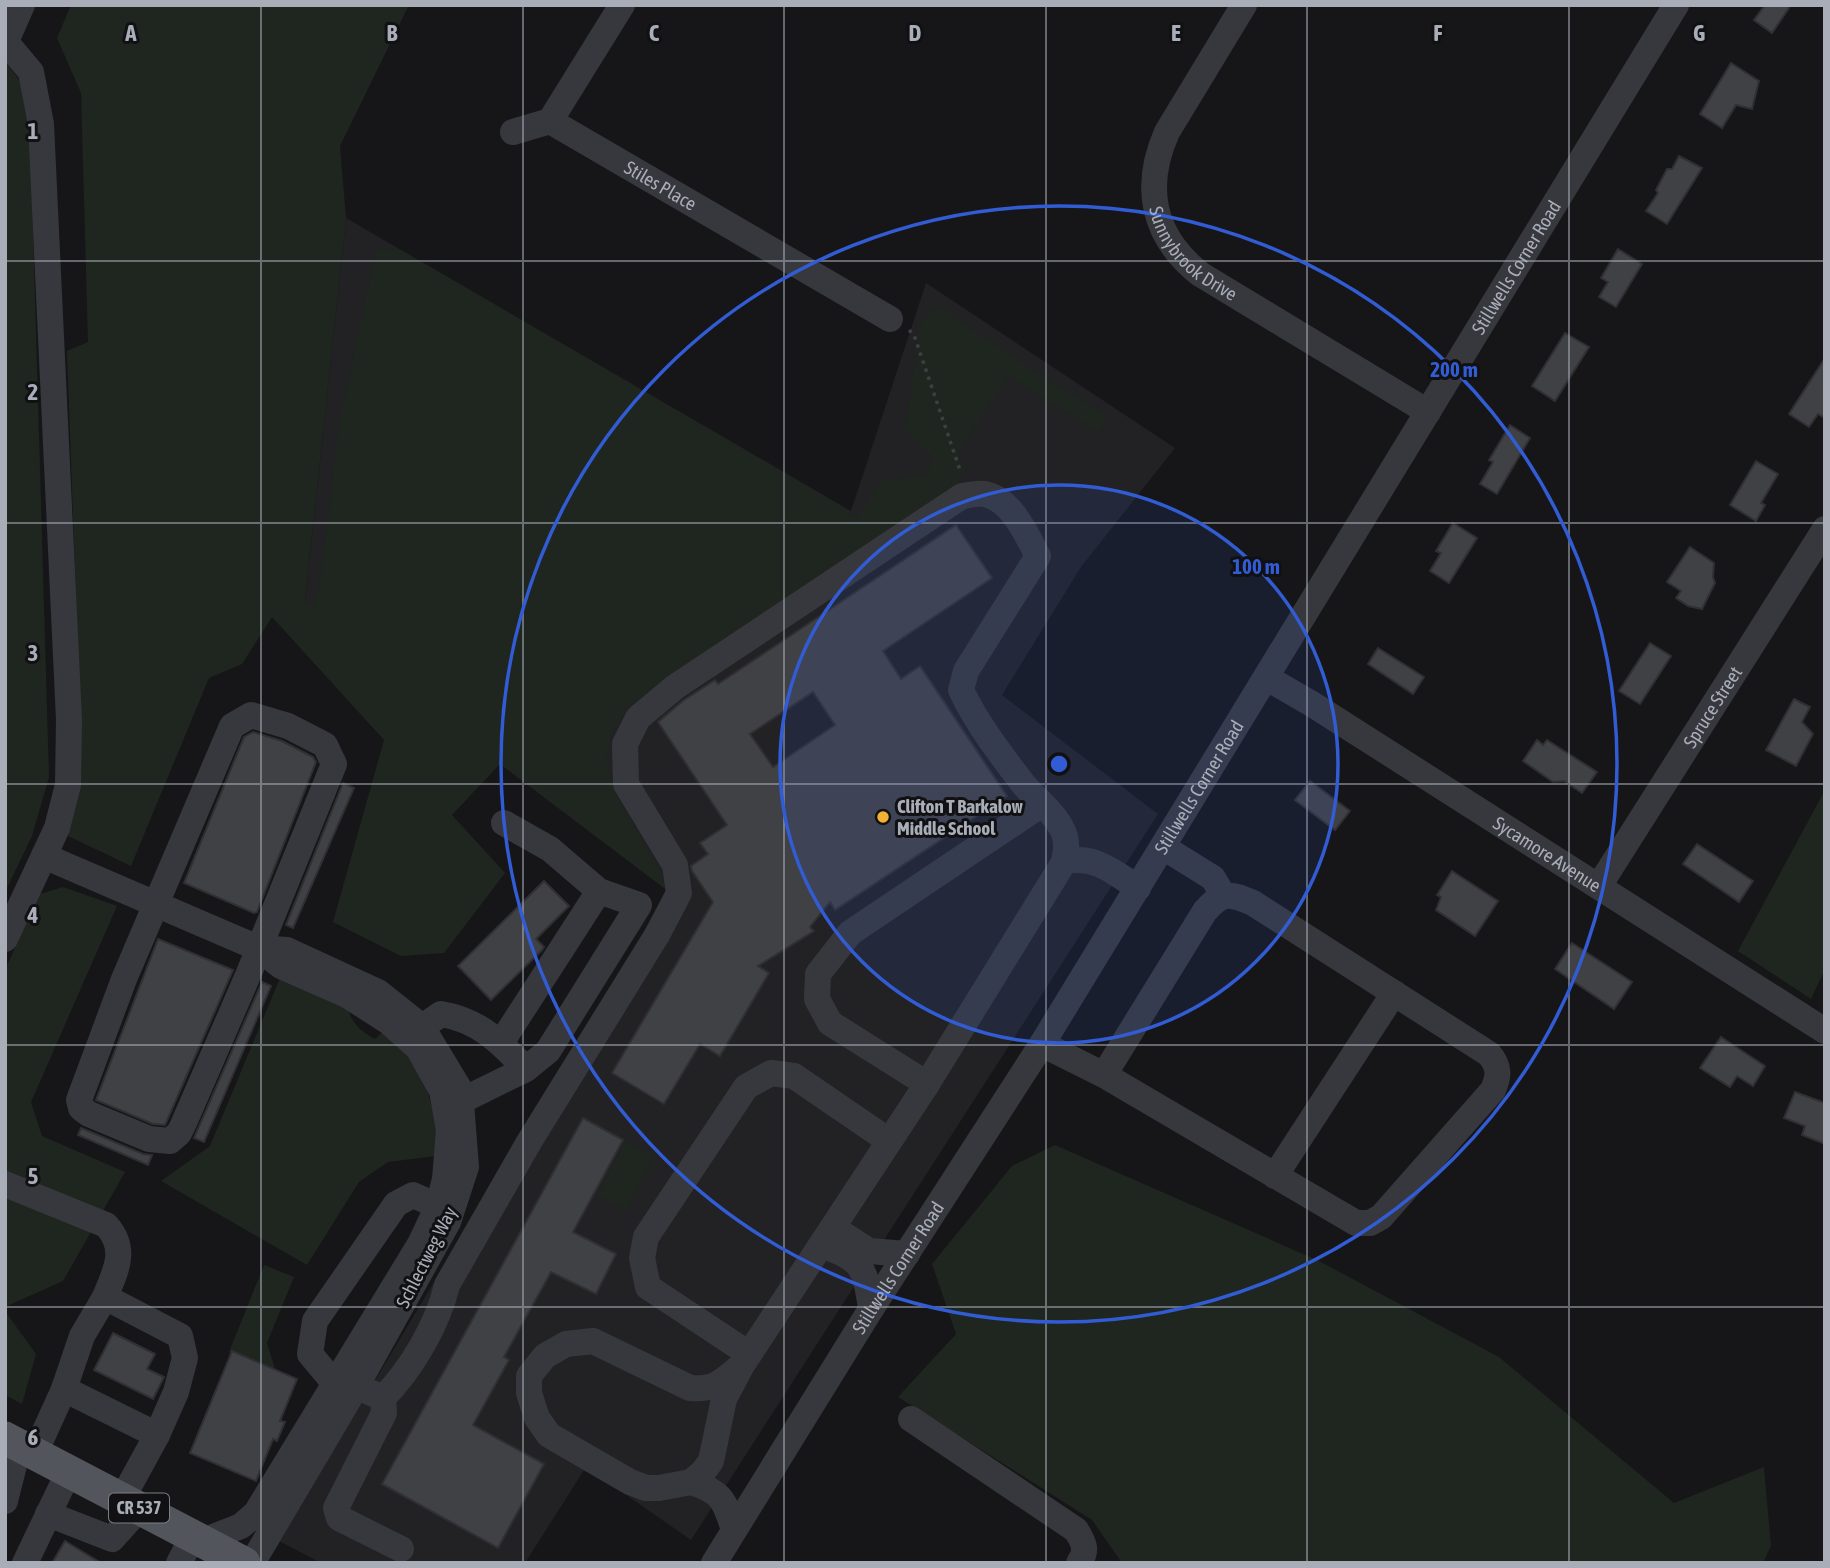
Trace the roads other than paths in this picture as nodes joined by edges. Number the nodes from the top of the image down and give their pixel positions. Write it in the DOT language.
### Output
graph roads {
  1 [pos="22,5"];
  2 [pos="622,5"];
  3 [pos="1244,5"];
  4 [pos="1676,5"];
  5 [pos="6,41"];
  6 [pos="550,121"];
  7 [pos="513,132"];
  8 [pos="890,319"];
  9 [pos="1428,412"];
  10 [pos="1825,529"];
  11 [pos="1267,678"];
  12 [pos="1042,804"];
  13 [pos="504,823"];
  14 [pos="1163,847"];
  15 [pos="44,856"];
  16 [pos="1064,862"];
  17 [pos="1599,886"];
  18 [pos="1138,888"];
  19 [pos="599,891"];
  20 [pos="1223,895"];
  21 [pos="157,904"];
  22 [pos="5,939"];
  23 [pos="258,948"];
  24 [pos="1394,993"];
  25 [pos="422,1027"];
  26 [pos="1825,1031"];
  27 [pos="501,1043"];
  28 [pos="1042,1044"];
  29 [pos="526,1069"];
  30 [pos="1104,1075"];
  31 [pos="927,1084"];
  32 [pos="453,1103"];
  33 [pos="889,1141"];
  34 [pos="1275,1176"];
  35 [pos="5,1184"];
  36 [pos="445,1209"];
  37 [pos="828,1237"];
  38 [pos="907,1254"];
  39 [pos="105,1297"];
  40 [pos="872,1309"];
  41 [pos="746,1359"];
  42 [pos="347,1388"];
  43 [pos="64,1390"];
  44 [pos="383,1398"];
  45 [pos="911,1419"];
  46 [pos="158,1435"];
  47 [pos="20,1445"];
  48 [pos="69,1471"];
  49 [pos="691,1482"];
  50 [pos="5,1502"];
  51 [pos="131,1503"];
  52 [pos="48,1514"];
  53 [pos="734,1530"];
  54 [pos="191,1546"];
  55 [pos="401,1549"];
  56 [pos="25,1563"];
  57 [pos="244,1563"];
  58 [pos="252,1563"];
  59 [pos="713,1563"];
  60 [pos="1079,1563"];
  1 -- 5 [label="street"];
  2 -- 6 [label="street"];
  3 -- 9 [label="street, Sunnybrook Drive"];
  4 -- 9 [label="street, Stillwells Corner Road"];
  5 -- 15 [label="street"];
  6 -- 7 [label="street"];
  6 -- 8 [label="street, Stiles Place"];
  9 -- 11 [label="street, Stillwells Corner Road"];
  10 -- 17 [label="street, Spruce Street"];
  11 -- 14 [label="street, Stillwells Corner Road"];
  11 -- 17 [label="street, Sycamore Avenue"];
  12 -- 16 [label="street"];
  12 -- 31 [label="street"];
  12 -- 44 [label="street"];
  13 -- 19 [label="street"];
  14 -- 18 [label="street, Stillwells Corner Road"];
  14 -- 20 [label="street"];
  15 -- 21 [label="street, Schlectweg Way"];
  15 -- 22 [label="street"];
  16 -- 18 [label="street"];
  16 -- 31 [label="street"];
  17 -- 26 [label="street, Sycamore Avenue"];
  18 -- 28 [label="street, Stillwells Corner Road"];
  19 -- 27 [label="street"];
  19 -- 29 [label="street"];
  20 -- 24 [label="street"];
  20 -- 30 [label="street"];
  21 -- 23 [label="street, Schlectweg Way"];
  21 -- 23 [label="street"];
  21 -- 23 [label="street"];
  23 -- 25 [label="street, Schlectweg Way"];
  23 -- 32 [label="street, Schlectweg Way"];
  24 -- 34 [label="street"];
  24 -- 34 [label="street"];
  25 -- 27 [label="street"];
  25 -- 32 [label="street, Schlectweg Way"];
  27 -- 29 [label="street"];
  28 -- 30 [label="street"];
  28 -- 38 [label="street, Stillwells Corner Road"];
  29 -- 32 [label="street"];
  30 -- 34 [label="street"];
  31 -- 33 [label="street"];
  32 -- 36 [label="street, Schlectweg Way"];
  33 -- 37 [label="street"];
  33 -- 41 [label="street"];
  35 -- 39 [label="street"];
  36 -- 42 [label="street, Schlectweg Way"];
  36 -- 42 [label="street"];
  37 -- 38 [label="street"];
  37 -- 40 [label="street"];
  37 -- 41 [label="street"];
  38 -- 40 [label="street, Stillwells Corner Road"];
  39 -- 43 [label="street"];
  39 -- 46 [label="street"];
  40 -- 53 [label="street, Stillwells Corner Road"];
  41 -- 49 [label="street"];
  41 -- 49 [label="street"];
  42 -- 44 [label="street"];
  42 -- 54 [label="street, Schlectweg Way"];
  42 -- 58 [label="street, Schlectweg Way"];
  43 -- 46 [label="street"];
  43 -- 47 [label="street"];
  44 -- 55 [label="street"];
  45 -- 60 [label="street"];
  46 -- 51 [label="street"];
  47 -- 48 [label="main road, CR 537"];
  47 -- 50 [label="street"];
  48 -- 51 [label="main road, CR 537"];
  48 -- 52 [label="street"];
  49 -- 53 [label="street"];
  51 -- 52 [label="street"];
  51 -- 54 [label="main road, CR 537"];
  52 -- 56 [label="street"];
  53 -- 59 [label="street, Stillwells Corner Road"];
  54 -- 57 [label="main road, CR 537"];
}
